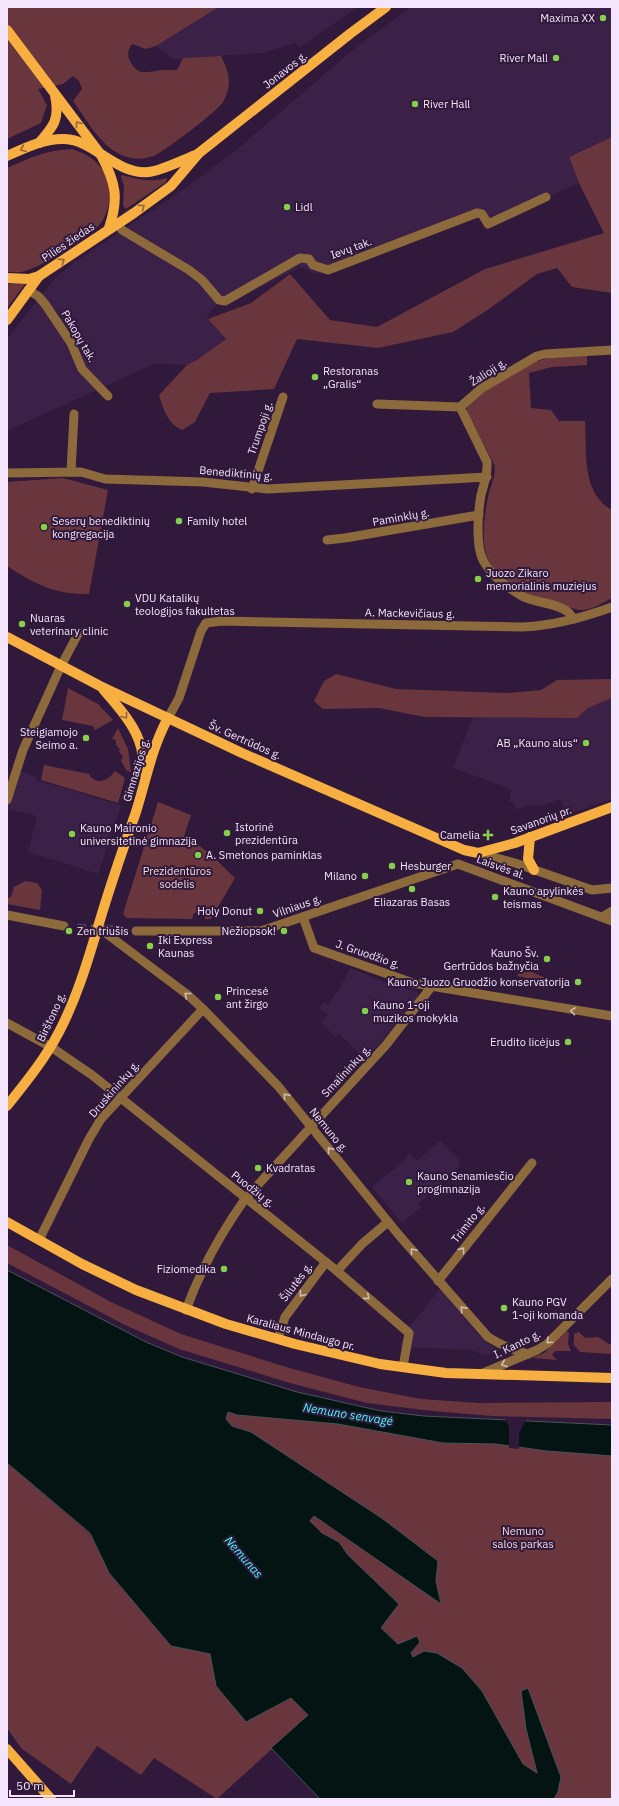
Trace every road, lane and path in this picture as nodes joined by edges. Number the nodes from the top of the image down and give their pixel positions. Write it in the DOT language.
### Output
graph roads {
  1 [pos="386,7"];
  2 [pos="7,30"];
  3 [pos="53,91"];
  4 [pos="39,143"];
  5 [pos="200,154"];
  6 [pos="101,155"];
  7 [pos="7,156"];
  8 [pos="546,197"];
  9 [pos="113,226"];
  10 [pos="39,276"];
  11 [pos="7,278"];
  12 [pos="28,290"];
  13 [pos="7,320"];
  14 [pos="612,350"];
  15 [pos="108,396"];
  16 [pos="283,397"];
  17 [pos="377,404"];
  18 [pos="460,407"];
  19 [pos="74,414"];
  20 [pos="7,472"];
  21 [pos="71,472"];
  22 [pos="486,477"];
  23 [pos="252,489"];
  24 [pos="479,515"];
  25 [pos="326,540"];
  26 [pos="612,607"];
  27 [pos="574,619"];
  28 [pos="206,623"];
  29 [pos="79,632"];
  30 [pos="7,637"];
  31 [pos="61,666"];
  32 [pos="100,686"];
  33 [pos="168,718"];
  34 [pos="145,779"];
  35 [pos="7,800"];
  36 [pos="612,807"];
  37 [pos="530,837"];
  38 [pos="478,853"];
  39 [pos="458,864"];
  40 [pos="534,870"];
  41 [pos="612,888"];
  42 [pos="612,911"];
  43 [pos="7,915"];
  44 [pos="303,917"];
  45 [pos="602,917"];
  46 [pos="612,921"];
  47 [pos="64,926"];
  48 [pos="98,928"];
  49 [pos="136,931"];
  50 [pos="432,986"];
  51 [pos="203,1009"];
  52 [pos="612,1016"];
  53 [pos="7,1023"];
  54 [pos="51,1047"];
  55 [pos="120,1098"];
  56 [pos="7,1106"];
  57 [pos="311,1126"];
  58 [pos="532,1162"];
  59 [pos="245,1199"];
  60 [pos="7,1222"];
  61 [pos="388,1222"];
  62 [pos="38,1240"];
  63 [pos="326,1262"];
  64 [pos="337,1271"];
  65 [pos="612,1279"];
  66 [pos="438,1281"];
  67 [pos="186,1310"];
  68 [pos="278,1339"];
  69 [pos="528,1354"];
  70 [pos="403,1367"];
  71 [pos="480,1374"];
  72 [pos="612,1378"];
  73 [pos="7,1749"];
  74 [pos="51,1799"];
  1 -- 5 [label="main road, Jonavos g."];
  2 -- 3 [label="main road, Pilies žiedas"];
  3 -- 4 [label="main road"];
  6 -- 3 [label="main road, Pilies žiedas, one-way"];
  4 -- 6 [label="main road"];
  4 -- 7 [label="main road, one-way"];
  5 -- 6 [label="main road, Jonavos g."];
  9 -- 5 [label="main road, Jonavos g., one-way"];
  6 -- 9 [label="main road, Pilies žiedas"];
  8 -- 9 [label="street, Ievų tak."];
  10 -- 9 [label="main road, Pilies žiedas, one-way"];
  10 -- 11 [label="main road, Pilies žiedas"];
  10 -- 12 [label="main road"];
  12 -- 13 [label="main road"];
  12 -- 15 [label="street, Pakopų tak."];
  14 -- 18 [label="street, Žalioji g."];
  16 -- 23 [label="street, Trumpoji g."];
  17 -- 18 [label="street"];
  18 -- 22 [label="street"];
  19 -- 21 [label="street"];
  20 -- 21 [label="street, Benediktinių g."];
  21 -- 23 [label="street, Benediktinių g."];
  22 -- 23 [label="street, Benediktinių g."];
  22 -- 24 [label="street"];
  24 -- 25 [label="street, Paminklų g."];
  24 -- 27 [label="street"];
  26 -- 27 [label="street, A. Mackevičiaus g."];
  27 -- 28 [label="street, A. Mackevičiaus g."];
  28 -- 33 [label="street, Gimnazijos g."];
  29 -- 31 [label="street"];
  30 -- 31 [label="main road, Šv. Gertrūdos g."];
  31 -- 32 [label="main road, Šv. Gertrūdos g."];
  31 -- 35 [label="street"];
  32 -- 33 [label="main road, Šv. Gertrūdos g."];
  32 -- 34 [label="main road, one-way"];
  33 -- 34 [label="main road, Gimnazijos g."];
  33 -- 38 [label="main road, Šv. Gertrūdos g."];
  34 -- 48 [label="main road, Gimnazijos g."];
  36 -- 37 [label="main road, Savanorių pr."];
  37 -- 38 [label="main road, Savanorių pr."];
  37 -- 40 [label="main road"];
  38 -- 40 [label="street, Laisvės al."];
  39 -- 44 [label="street, Vilniaus g."];
  39 -- 45 [label="street, Laisvės al."];
  40 -- 41 [label="street, Laisvės al."];
  42 -- 45 [label="street"];
  43 -- 47 [label="street"];
  44 -- 49 [label="street, Vilniaus g."];
  44 -- 50 [label="street, J. Gruodžio g."];
  45 -- 46 [label="street, Laisvės al."];
  51 -- 48 [label="street, Nemuno g., one-way"];
  48 -- 54 [label="main road, Birštono g."];
  52 -- 50 [label="street, J. Gruodžio g., one-way"];
  50 -- 57 [label="street, Smalininkų g."];
  51 -- 55 [label="street, Druskininkų g."];
  57 -- 51 [label="street, Nemuno g., one-way"];
  53 -- 54 [label="street, Puodžių g."];
  54 -- 55 [label="street, Puodžių g."];
  54 -- 56 [label="main road, Birštono g."];
  55 -- 59 [label="street, Puodžių g."];
  55 -- 62 [label="street, Druskininkų g."];
  57 -- 59 [label="street, Smalininkų g."];
  61 -- 57 [label="street, Nemuno g., one-way"];
  66 -- 58 [label="street, Trimito g., one-way"];
  59 -- 63 [label="street, Puodžių g."];
  59 -- 67 [label="street, Smalininkų g."];
  60 -- 62 [label="main road, Karaliaus Mindaugo pr."];
  61 -- 64 [label="street"];
  66 -- 61 [label="street, Nemuno g., one-way"];
  62 -- 67 [label="main road, Karaliaus Mindaugo pr."];
  63 -- 64 [label="street, Puodžių g."];
  63 -- 68 [label="street, Šilutės g., one-way"];
  64 -- 70 [label="street, Puodžių g., one-way"];
  65 -- 69 [label="street, I. Kanto g., one-way"];
  69 -- 66 [label="street, Nemuno g., one-way"];
  67 -- 68 [label="main road, Karaliaus Mindaugo pr."];
  68 -- 70 [label="main road, Karaliaus Mindaugo pr."];
  69 -- 71 [label="street, I. Kanto g., one-way"];
  70 -- 71 [label="main road, Karaliaus Mindaugo pr."];
  71 -- 72 [label="main road, Karaliaus Mindaugo pr."];
  73 -- 74 [label="main road"];
}
